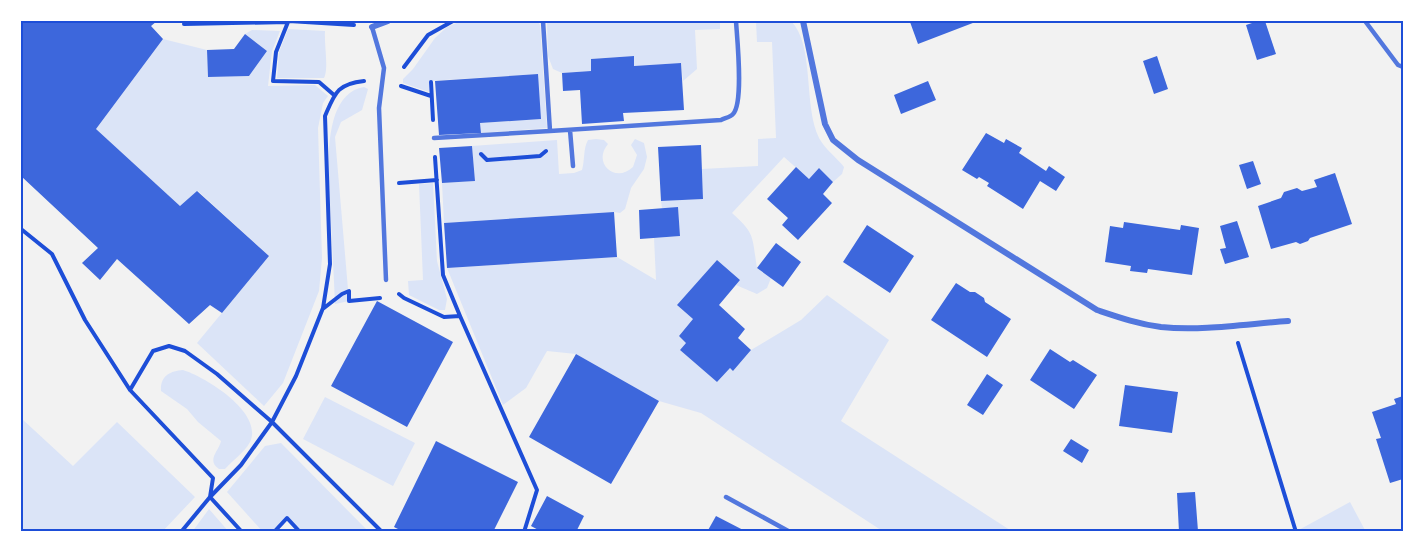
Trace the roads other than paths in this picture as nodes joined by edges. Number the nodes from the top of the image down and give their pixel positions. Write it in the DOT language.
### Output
graph roads {
  1 [pos="388,21"];
  2 [pos="543,21"];
  3 [pos="736,21"];
  4 [pos="803,21"];
  5 [pos="1365,21"];
  6 [pos="372,27"];
  7 [pos="1403,67"];
  8 [pos="570,130"];
  9 [pos="550,131"];
  10 [pos="434,138"];
  11 [pos="573,166"];
  12 [pos="386,280"];
  13 [pos="1288,321"];
  14 [pos="726,497"];
  15 [pos="790,532"];
  1 -- 6 [label="street"];
  2 -- 9 [label="lane"];
  3 -- 8 [label="lane"];
  4 -- 13 [label="street"];
  5 -- 7 [label="lane"];
  6 -- 12 [label="lane"];
  8 -- 9 [label="lane"];
  8 -- 11 [label="lane"];
  9 -- 10 [label="lane"];
  14 -- 15 [label="lane"];
}
